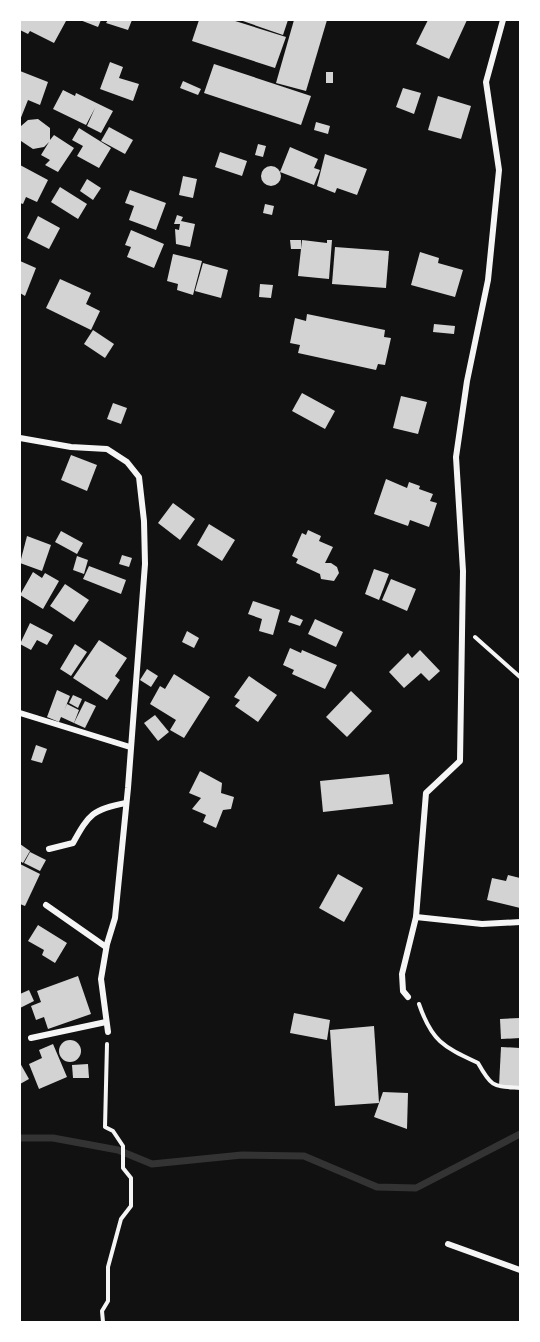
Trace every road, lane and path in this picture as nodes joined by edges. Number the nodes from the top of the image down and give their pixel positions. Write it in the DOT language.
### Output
graph roads {
  1 [pos="503,20"];
  2 [pos="20,438"];
  3 [pos="464,626"];
  4 [pos="520,676"];
  5 [pos="20,713"];
  6 [pos="130,747"];
  7 [pos="126,803"];
  8 [pos="49,849"];
  9 [pos="46,905"];
  10 [pos="416,917"];
  11 [pos="520,922"];
  12 [pos="106,947"];
  13 [pos="403,991"];
  14 [pos="408,998"];
  15 [pos="106,1022"];
  16 [pos="108,1032"];
  17 [pos="31,1038"];
  18 [pos="520,1088"];
  19 [pos="448,1244"];
  20 [pos="520,1270"];
  21 [pos="103,1323"];
  1 -- 3 [label="street"];
  2 -- 6 [label="street"];
  3 -- 4 [label="path"];
  3 -- 10 [label="street"];
  5 -- 6 [label="street"];
  6 -- 7 [label="street"];
  7 -- 8 [label="street"];
  7 -- 12 [label="street"];
  9 -- 12 [label="street"];
  10 -- 11 [label="street"];
  10 -- 13 [label="street"];
  12 -- 15 [label="street"];
  13 -- 14 [label="street"];
  13 -- 18 [label="path"];
  15 -- 16 [label="street"];
  15 -- 17 [label="street"];
  16 -- 21 [label="path"];
  19 -- 20 [label="street"];
}
